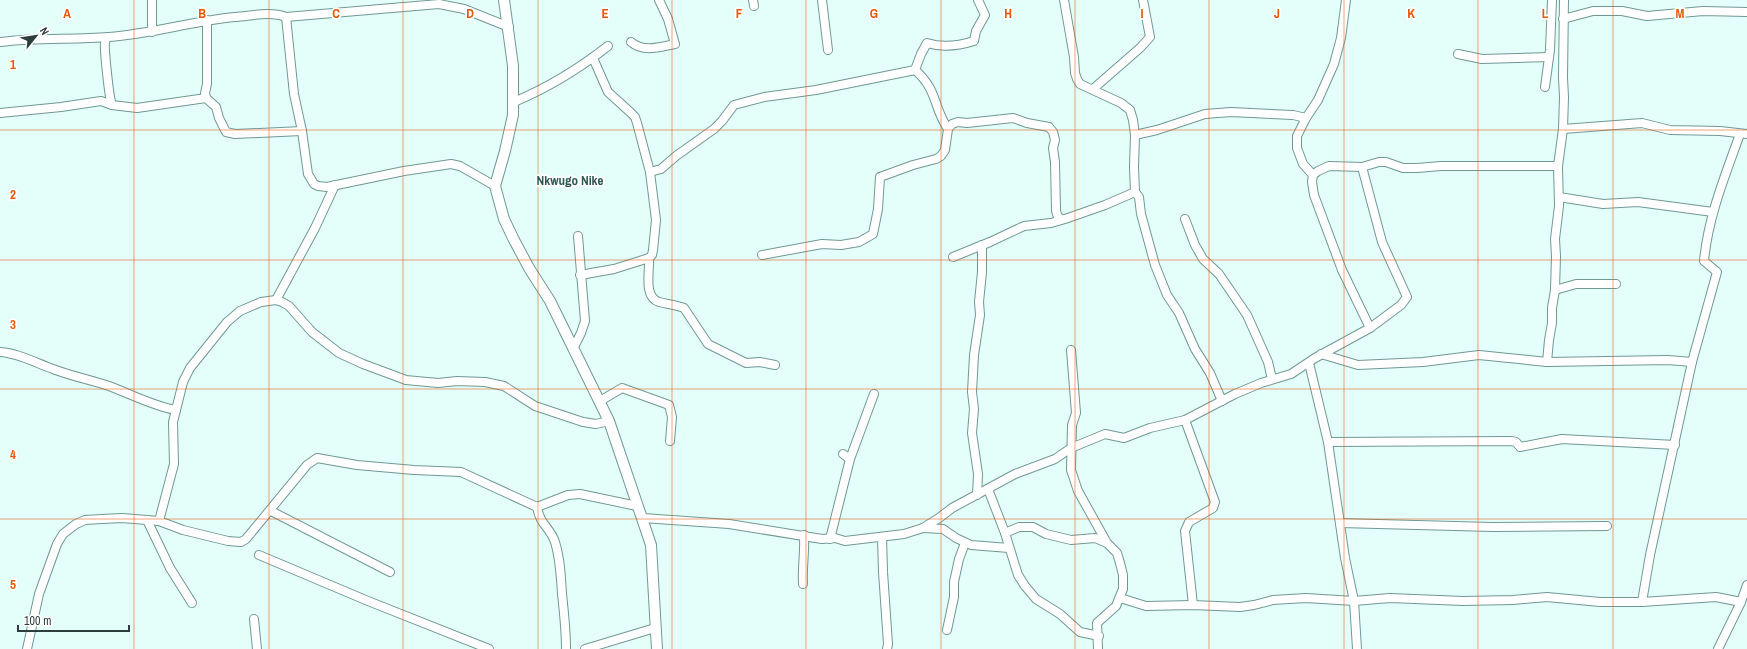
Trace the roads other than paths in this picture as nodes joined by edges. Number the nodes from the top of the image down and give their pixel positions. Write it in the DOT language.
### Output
graph roads {
  1 [pos="152,0"];
  2 [pos="504,0"];
  3 [pos="659,0"];
  4 [pos="822,0"];
  5 [pos="978,0"];
  6 [pos="1064,0"];
  7 [pos="1143,0"];
  8 [pos="1346,0"];
  9 [pos="1552,0"];
  10 [pos="1564,0"];
  11 [pos="1747,12"];
  12 [pos="286,17"];
  13 [pos="1563,18"];
  14 [pos="207,20"];
  15 [pos="509,28"];
  16 [pos="152,32"];
  17 [pos="109,37"];
  18 [pos="0,42"];
  19 [pos="631,42"];
  20 [pos="608,46"];
  21 [pos="828,50"];
  22 [pos="1458,54"];
  23 [pos="1549,57"];
  24 [pos="592,58"];
  25 [pos="915,70"];
  26 [pos="1545,87"];
  27 [pos="1093,89"];
  28 [pos="206,98"];
  29 [pos="514,102"];
  30 [pos="112,104"];
  31 [pos="0,113"];
  32 [pos="1306,118"];
  33 [pos="948,129"];
  34 [pos="1563,129"];
  35 [pos="302,131"];
  36 [pos="1743,134"];
  37 [pos="1135,135"];
  38 [pos="1558,166"];
  39 [pos="1362,167"];
  40 [pos="650,172"];
  41 [pos="1313,175"];
  42 [pos="335,185"];
  43 [pos="495,186"];
  44 [pos="1135,192"];
  45 [pos="1559,197"];
  46 [pos="1713,212"];
  47 [pos="1185,219"];
  48 [pos="1062,220"];
  49 [pos="578,236"];
  50 [pos="982,245"];
  51 [pos="762,255"];
  52 [pos="953,257"];
  53 [pos="649,258"];
  54 [pos="580,275"];
  55 [pos="1616,284"];
  56 [pos="1555,290"];
  57 [pos="276,300"];
  58 [pos="1370,328"];
  59 [pos="574,347"];
  60 [pos="1071,350"];
  61 [pos="0,352"];
  62 [pos="1321,354"];
  63 [pos="1548,362"];
  64 [pos="1692,362"];
  65 [pos="1309,363"];
  66 [pos="775,365"];
  67 [pos="1272,379"];
  68 [pos="874,394"];
  69 [pos="600,401"];
  70 [pos="1222,401"];
  71 [pos="176,410"];
  72 [pos="1185,420"];
  73 [pos="610,421"];
  74 [pos="670,441"];
  75 [pos="1328,442"];
  76 [pos="1674,445"];
  77 [pos="1071,448"];
  78 [pos="843,454"];
  79 [pos="850,460"];
  80 [pos="988,489"];
  81 [pos="977,495"];
  82 [pos="637,506"];
  83 [pos="537,507"];
  84 [pos="271,511"];
  85 [pos="643,518"];
  86 [pos="147,520"];
  87 [pos="159,521"];
  88 [pos="1340,523"];
  89 [pos="1607,526"];
  90 [pos="923,528"];
  91 [pos="1005,533"];
  92 [pos="804,535"];
  93 [pos="882,537"];
  94 [pos="830,539"];
  95 [pos="965,543"];
  96 [pos="1106,543"];
  97 [pos="1009,548"];
  98 [pos="259,555"];
  99 [pos="390,572"];
  100 [pos="803,584"];
  101 [pos="1747,585"];
  102 [pos="1120,598"];
  103 [pos="1354,600"];
  104 [pos="1642,602"];
  105 [pos="1741,602"];
  106 [pos="192,603"];
  107 [pos="1193,605"];
  108 [pos="254,619"];
  109 [pos="655,628"];
  110 [pos="947,630"];
  111 [pos="1099,636"];
  112 [pos="27,649"];
  113 [pos="258,649"];
  114 [pos="489,649"];
  115 [pos="566,649"];
  116 [pos="585,649"];
  117 [pos="657,649"];
  118 [pos="887,649"];
  119 [pos="1098,649"];
  120 [pos="1357,649"];
  121 [pos="1718,649"];
  1 -- 16 [label="street"];
  2 -- 15 [label="street"];
  3 -- 19 [label="street"];
  4 -- 21 [label="street"];
  5 -- 25 [label="street"];
  6 -- 27 [label="street"];
  7 -- 27 [label="street"];
  8 -- 32 [label="street"];
  9 -- 23 [label="street"];
  10 -- 13 [label="street"];
  11 -- 13 [label="street"];
  12 -- 14 [label="street"];
  12 -- 15 [label="street"];
  12 -- 35 [label="street"];
  13 -- 34 [label="street"];
  14 -- 16 [label="street"];
  14 -- 28 [label="street"];
  15 -- 29 [label="street"];
  16 -- 17 [label="street"];
  17 -- 18 [label="street"];
  17 -- 30 [label="street"];
  20 -- 24 [label="street"];
  22 -- 23 [label="street"];
  23 -- 26 [label="street"];
  24 -- 29 [label="street"];
  24 -- 40 [label="street"];
  25 -- 33 [label="street"];
  25 -- 40 [label="street"];
  27 -- 37 [label="street"];
  28 -- 30 [label="street"];
  28 -- 35 [label="street"];
  29 -- 43 [label="street"];
  30 -- 31 [label="street"];
  32 -- 37 [label="street"];
  32 -- 41 [label="street"];
  33 -- 48 [label="street"];
  33 -- 51 [label="street"];
  34 -- 36 [label="street"];
  34 -- 38 [label="street"];
  35 -- 42 [label="street"];
  36 -- 46 [label="street"];
  37 -- 44 [label="street"];
  38 -- 39 [label="street"];
  38 -- 45 [label="street"];
  39 -- 41 [label="street"];
  39 -- 58 [label="street"];
  40 -- 53 [label="street"];
  41 -- 58 [label="street"];
  42 -- 43 [label="street"];
  42 -- 57 [label="street"];
  43 -- 59 [label="street"];
  44 -- 48 [label="street"];
  44 -- 70 [label="street"];
  45 -- 46 [label="street"];
  45 -- 56 [label="street"];
  46 -- 64 [label="street"];
  47 -- 67 [label="street"];
  48 -- 50 [label="street"];
  49 -- 54 [label="street"];
  50 -- 52 [label="street"];
  50 -- 81 [label="street"];
  53 -- 54 [label="street"];
  53 -- 66 [label="street"];
  54 -- 59 [label="street"];
  55 -- 56 [label="street"];
  56 -- 63 [label="street"];
  57 -- 71 [label="street"];
  57 -- 73 [label="street"];
  58 -- 62 [label="street"];
  59 -- 69 [label="street"];
  60 -- 77 [label="street"];
  61 -- 71 [label="street"];
  62 -- 63 [label="street"];
  62 -- 65 [label="street"];
  63 -- 64 [label="street"];
  64 -- 76 [label="street"];
  65 -- 67 [label="street"];
  65 -- 75 [label="street"];
  67 -- 70 [label="street"];
  68 -- 79 [label="street"];
  69 -- 73 [label="street"];
  69 -- 74 [label="street"];
  70 -- 72 [label="street"];
  71 -- 87 [label="street"];
  72 -- 77 [label="street"];
  72 -- 107 [label="street"];
  73 -- 82 [label="street"];
  75 -- 76 [label="street"];
  75 -- 88 [label="street"];
  76 -- 104 [label="street"];
  77 -- 80 [label="street"];
  77 -- 96 [label="street"];
  78 -- 79 [label="street"];
  79 -- 94 [label="street"];
  80 -- 81 [label="street"];
  80 -- 91 [label="street"];
  81 -- 90 [label="street"];
  82 -- 83 [label="street"];
  82 -- 85 [label="street"];
  83 -- 84 [label="street"];
  83 -- 115 [label="street"];
  84 -- 87 [label="street"];
  84 -- 99 [label="street"];
  85 -- 92 [label="street"];
  85 -- 109 [label="street"];
  86 -- 87 [label="street"];
  86 -- 106 [label="street"];
  86 -- 112 [label="street"];
  88 -- 89 [label="street"];
  88 -- 103 [label="street"];
  90 -- 93 [label="street"];
  90 -- 95 [label="street"];
  91 -- 96 [label="street"];
  91 -- 97 [label="street"];
  92 -- 94 [label="street"];
  92 -- 100 [label="street"];
  93 -- 94 [label="street"];
  93 -- 118 [label="street"];
  95 -- 97 [label="street"];
  95 -- 110 [label="street"];
  96 -- 102 [label="street"];
  97 -- 111 [label="street"];
  98 -- 114 [label="street"];
  101 -- 105 [label="street"];
  102 -- 107 [label="street"];
  102 -- 111 [label="street"];
  103 -- 104 [label="street"];
  103 -- 107 [label="street"];
  103 -- 120 [label="street"];
  104 -- 105 [label="street"];
  105 -- 121 [label="street"];
  108 -- 113 [label="street"];
  109 -- 116 [label="street"];
  109 -- 117 [label="street"];
  111 -- 119 [label="street"];
}
